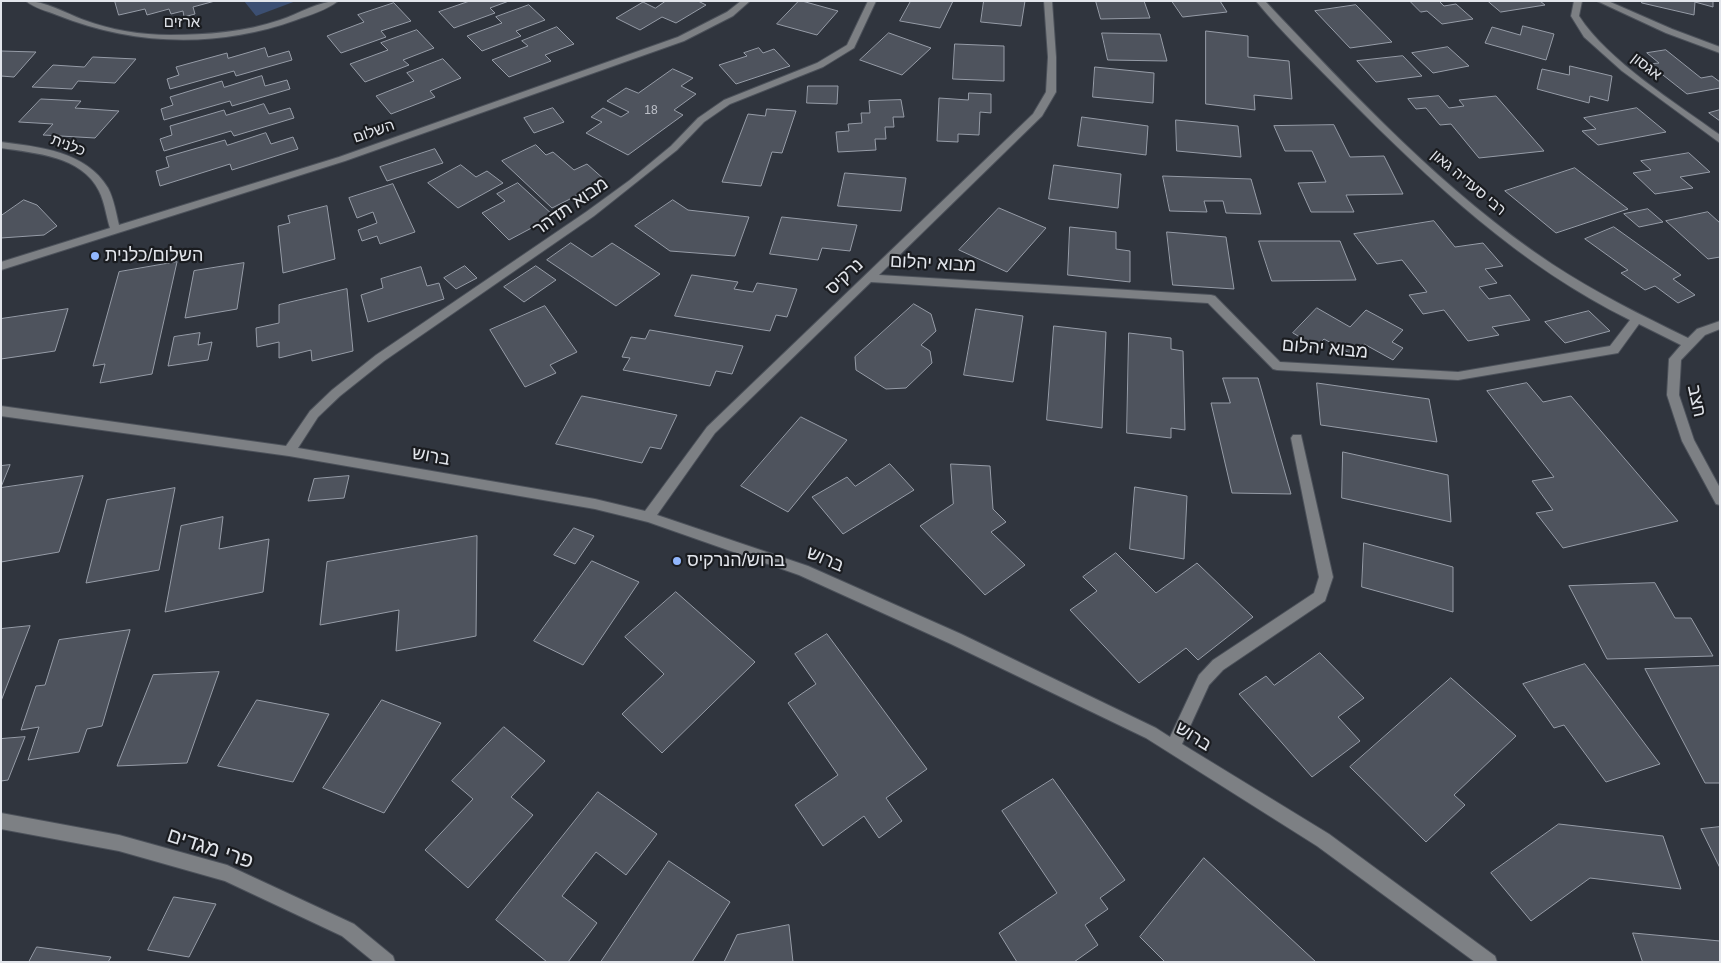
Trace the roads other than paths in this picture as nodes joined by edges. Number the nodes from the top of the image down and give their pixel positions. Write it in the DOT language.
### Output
graph roads {
  1 [pos="30,1"];
  2 [pos="334,1"];
  3 [pos="746,1"];
  4 [pos="872,1"];
  5 [pos="1048,1"];
  6 [pos="1260,1"];
  7 [pos="1578,1"];
  8 [pos="1601,1"];
  9 [pos="1720,50"];
  10 [pos="1720,140"];
  11 [pos="1,144"];
  12 [pos="115,229"];
  13 [pos="1,266"];
  14 [pos="869,278"];
  15 [pos="1637,318"];
  16 [pos="1720,325"];
  17 [pos="1689,344"];
  18 [pos="1,411"];
  19 [pos="1297,438"];
  20 [pos="289,451"];
  21 [pos="1720,500"];
  22 [pos="648,517"];
  23 [pos="1173,747"];
  24 [pos="1,821"];
  25 [pos="387,962"];
  26 [pos="1490,962"];
  1 -- 2 [label="street, ארזים"];
  3 -- 12 [label="street, השלום"];
  4 -- 20 [label="street, מבוא תדהר"];
  5 -- 14 [label="street, נרקיס"];
  6 -- 15 [label="street, רבי סעדיה גאון"];
  7 -- 10 [label="street, אגסון"];
  8 -- 9 [label="street"];
  11 -- 12 [label="street, כלנית"];
  12 -- 13 [label="street, השלום"];
  14 -- 15 [label="street, מבוא יהלום"];
  14 -- 22 [label="street, נרקיס"];
  15 -- 17 [label="street, רבי סעדיה גאון"];
  16 -- 17 [label="street, חצב"];
  17 -- 21 [label="street, חצב"];
  18 -- 20 [label="street, ברוש"];
  19 -- 23 [label="street"];
  20 -- 22 [label="street, ברוש"];
  22 -- 23 [label="street, ברוש"];
  23 -- 26 [label="street, ברוש"];
  24 -- 25 [label="street, פרי מגדים"];
}
